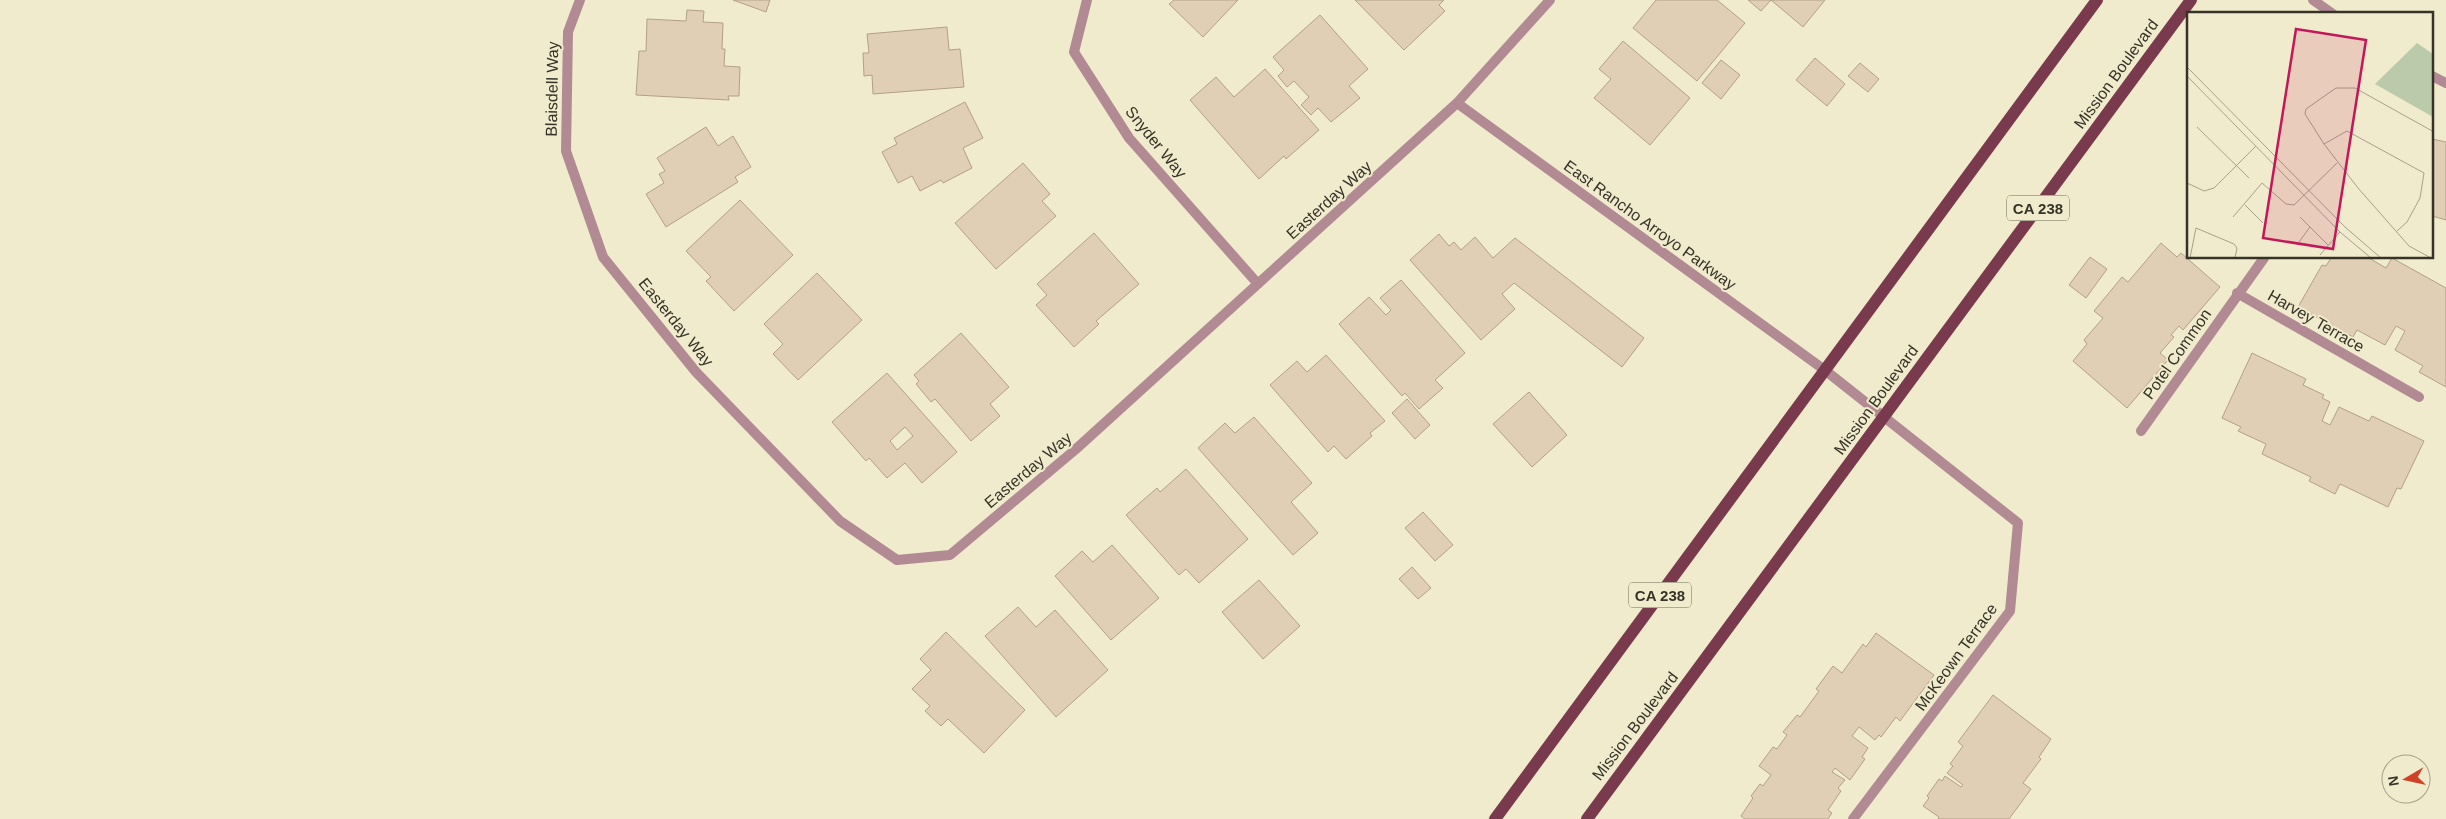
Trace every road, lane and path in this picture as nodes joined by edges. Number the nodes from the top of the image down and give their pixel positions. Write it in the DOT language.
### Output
graph roads {
  1 [pos="580,0"];
  2 [pos="1087,0"];
  3 [pos="1550,0"];
  4 [pos="2097,0"];
  5 [pos="2191,0"];
  6 [pos="2313,0"];
  7 [pos="2330,12"];
  8 [pos="2434,77"];
  9 [pos="2446,82"];
  10 [pos="1457,103"];
  11 [pos="566,151"];
  12 [pos="2263,259"];
  13 [pos="1258,284"];
  14 [pos="2238,293"];
  15 [pos="1826,371"];
  16 [pos="2419,397"];
  17 [pos="1885,416"];
  18 [pos="2141,431"];
  19 [pos="1495,819"];
  20 [pos="1587,819"];
  21 [pos="1853,819"];
  1 -- 11 [label="street, Blaisdell Way"];
  2 -- 13 [label="street, Snyder Way"];
  3 -- 10 [label="street, Easterday Way"];
  4 -- 15 [label="main road, CA 238"];
  5 -- 17 [label="main road, Mission Boulevard / CA 238"];
  6 -- 7 [label="street"];
  8 -- 9 [label="street"];
  10 -- 13 [label="street, Easterday Way"];
  10 -- 15 [label="street, East Rancho Arroyo Parkway"];
  11 -- 13 [label="street, Easterday Way"];
  12 -- 14 [label="street"];
  14 -- 16 [label="street, Harvey Terrace"];
  14 -- 18 [label="street, Potel Common"];
  15 -- 17 [label="street, McKeown Terrace"];
  15 -- 19 [label="main road, CA 238"];
  17 -- 20 [label="main road, Mission Boulevard / CA 238"];
  17 -- 21 [label="street, McKeown Terrace"];
}
